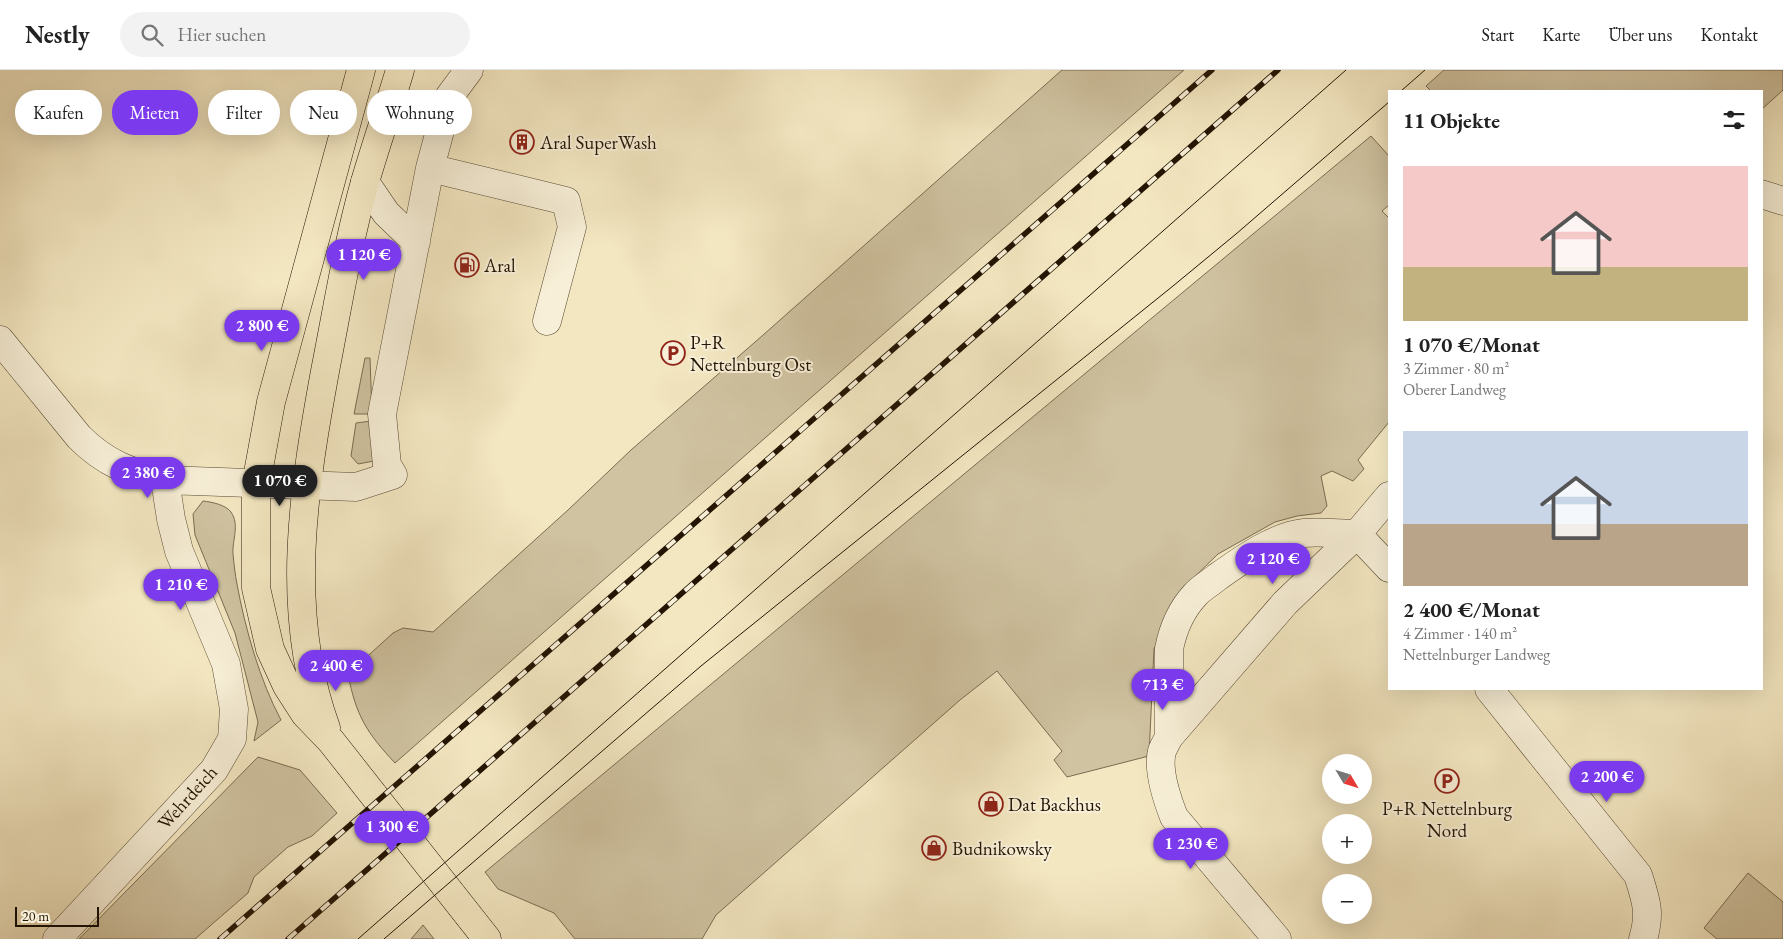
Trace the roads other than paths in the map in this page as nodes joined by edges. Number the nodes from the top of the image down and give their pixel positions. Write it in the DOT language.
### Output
graph roads {
  1 [pos="361,70"];
  2 [pos="400,70"];
  3 [pos="469,70"];
  4 [pos="430,168"];
  5 [pos="365,182"];
  6 [pos="1763,195"];
  7 [pos="1783,201"];
  8 [pos="416,242"];
  9 [pos="547,321"];
  10 [pos="0,340"];
  11 [pos="165,480"];
  12 [pos="256,484"];
  13 [pos="306,486"];
  14 [pos="1388,497"];
  15 [pos="1357,534"];
  16 [pos="1388,567"];
  17 [pos="1490,690"];
  18 [pos="1169,737"];
  19 [pos="330,741"];
  20 [pos="57,939"];
  21 [pos="487,939"];
  22 [pos="1277,939"];
  23 [pos="1643,939"];
  1 -- 12 [label="main road"];
  2 -- 5 [label="main road"];
  3 -- 4 [label="street"];
  4 -- 8 [label="street"];
  4 -- 9 [label="street"];
  5 -- 8 [label="street"];
  5 -- 13 [label="main road"];
  6 -- 7 [label="street"];
  8 -- 13 [label="street"];
  10 -- 11 [label="street"];
  11 -- 12 [label="street"];
  11 -- 20 [label="street, Wehrdeich"];
  12 -- 13 [label="street"];
  12 -- 19 [label="main road"];
  13 -- 19 [label="main road"];
  14 -- 15 [label="street"];
  15 -- 16 [label="street"];
  15 -- 18 [label="street"];
  15 -- 18 [label="street"];
  17 -- 23 [label="street"];
  18 -- 22 [label="street"];
  19 -- 21 [label="main road"];
}
